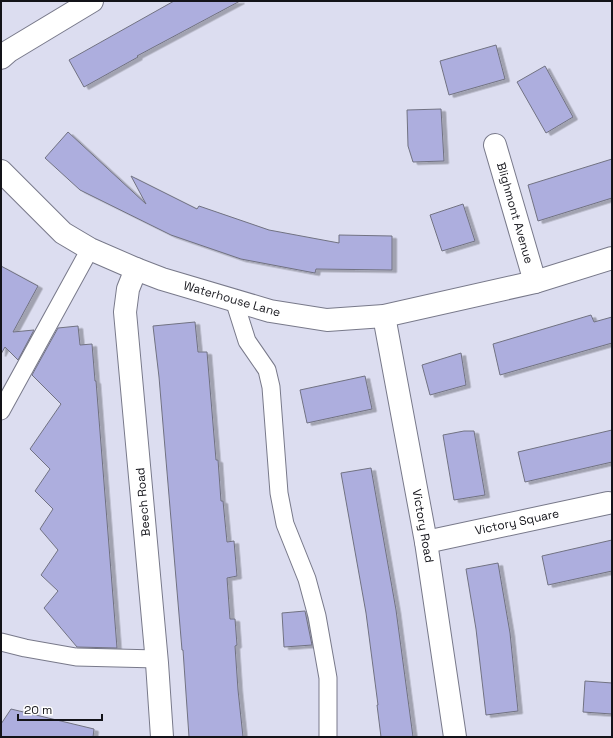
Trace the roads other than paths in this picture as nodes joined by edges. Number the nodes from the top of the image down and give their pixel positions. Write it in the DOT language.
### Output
graph roads {
  1 [pos="92,1"];
  2 [pos="1,58"];
  3 [pos="495,145"];
  4 [pos="1,171"];
  5 [pos="90,249"];
  6 [pos="612,258"];
  7 [pos="136,269"];
  8 [pos="534,282"];
  9 [pos="234,300"];
  10 [pos="384,316"];
  11 [pos="1,411"];
  12 [pos="608,503"];
  13 [pos="426,542"];
  14 [pos="1,642"];
  15 [pos="157,659"];
  16 [pos="162,737"];
  17 [pos="328,737"];
  18 [pos="455,737"];
  1 -- 2 [label="street"];
  3 -- 8 [label="street, Blighmont Avenue"];
  4 -- 5 [label="street, Waterhouse Lane"];
  5 -- 7 [label="street, Waterhouse Lane"];
  5 -- 11 [label="lane"];
  6 -- 8 [label="street, Waterhouse Lane"];
  7 -- 9 [label="street, Waterhouse Lane"];
  7 -- 15 [label="street, Beech Road"];
  8 -- 10 [label="street, Waterhouse Lane"];
  9 -- 10 [label="street, Waterhouse Lane"];
  9 -- 17 [label="lane"];
  10 -- 13 [label="street, Victory Road"];
  12 -- 13 [label="street, Victory Square"];
  13 -- 18 [label="street, Victory Road"];
  14 -- 15 [label="lane"];
  15 -- 16 [label="street, Beech Road"];
}
